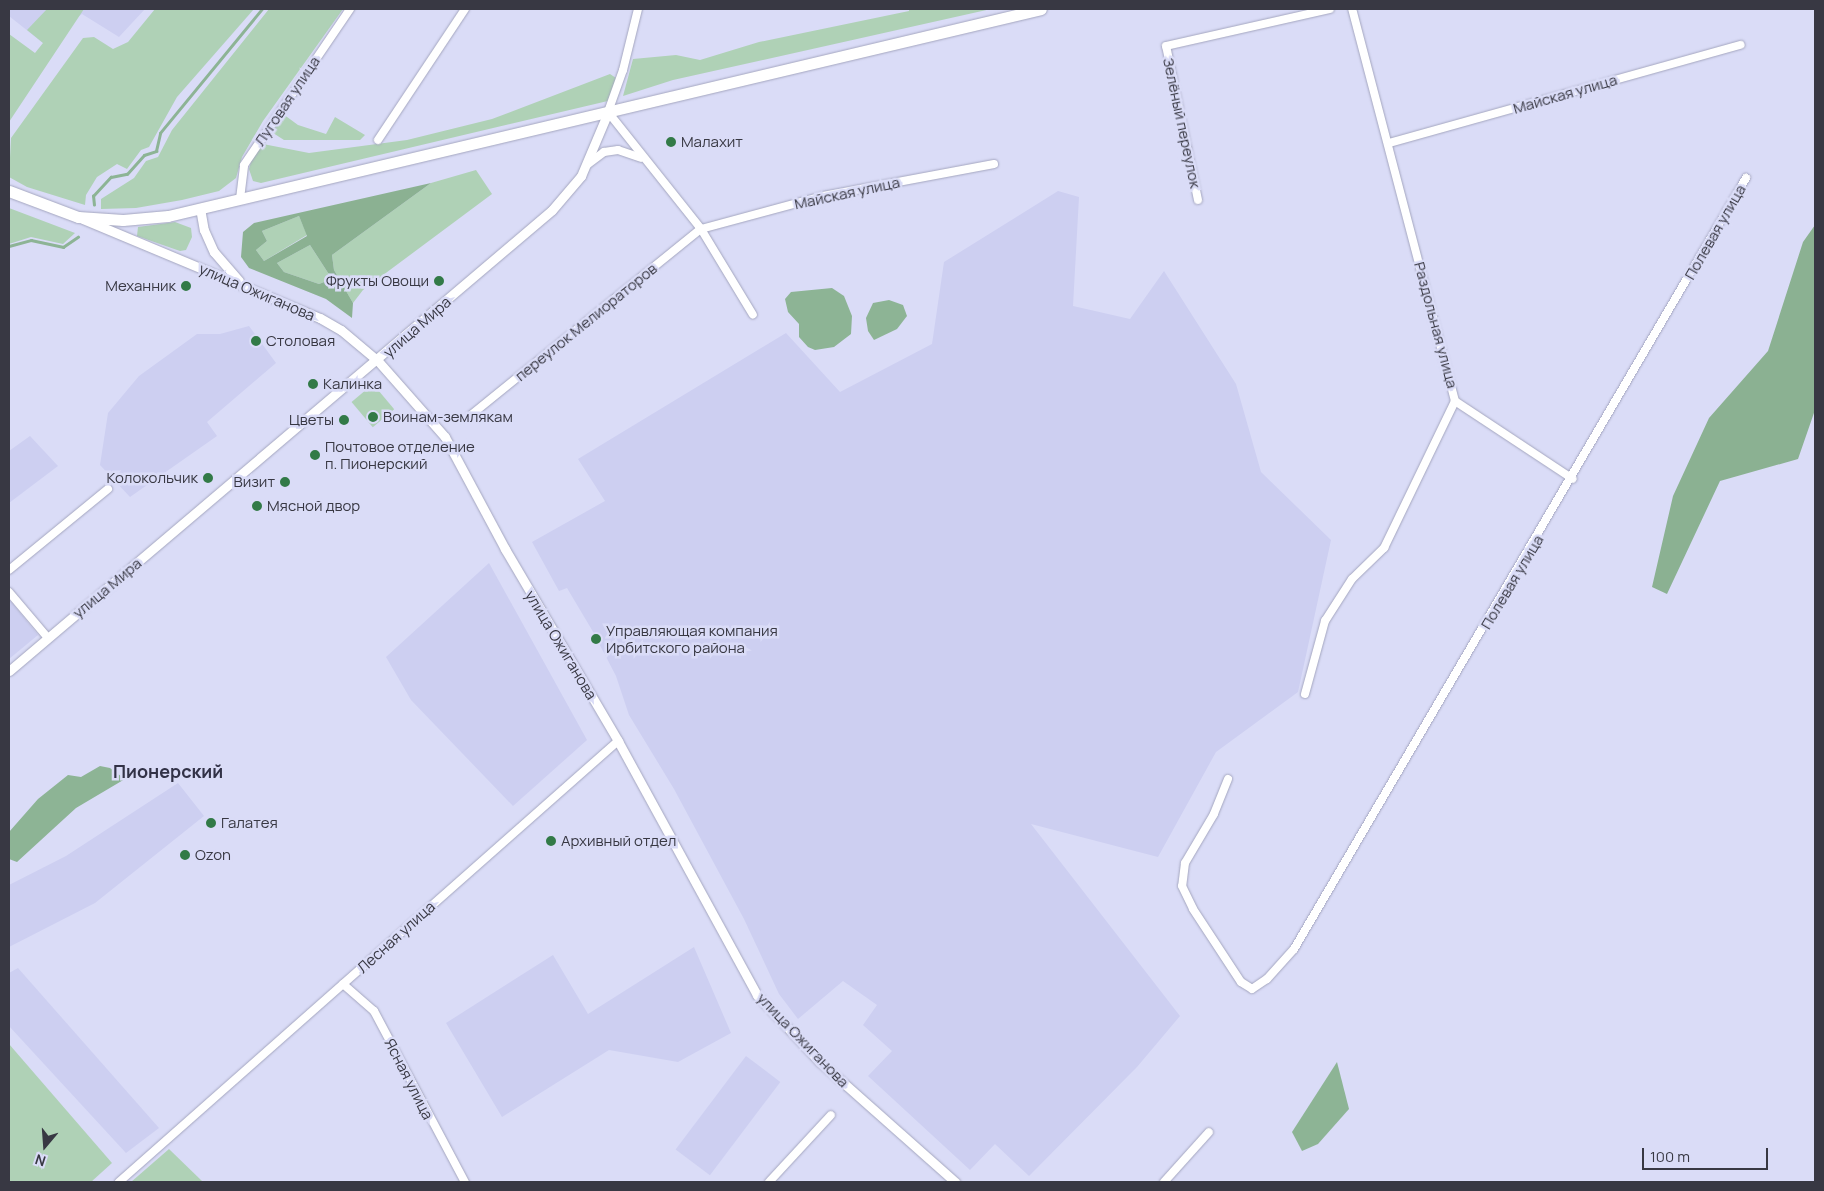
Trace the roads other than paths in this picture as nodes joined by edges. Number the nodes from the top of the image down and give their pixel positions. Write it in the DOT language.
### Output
graph roads {
  1 [pos="350,9"];
  2 [pos="465,9"];
  3 [pos="638,9"];
  4 [pos="1041,9"];
  5 [pos="1330,9"];
  6 [pos="1352,9"];
  7 [pos="1741,45"];
  8 [pos="608,112"];
  9 [pos="378,140"];
  10 [pos="1389,143"];
  11 [pos="642,158"];
  12 [pos="588,164"];
  13 [pos="994,164"];
  14 [pos="1746,178"];
  15 [pos="9,191"];
  16 [pos="240,199"];
  17 [pos="1198,200"];
  18 [pos="200,208"];
  19 [pos="78,217"];
  20 [pos="701,229"];
  21 [pos="245,286"];
  22 [pos="753,315"];
  23 [pos="378,361"];
  24 [pos="1455,401"];
  25 [pos="471,414"];
  26 [pos="1573,479"];
  27 [pos="108,489"];
  28 [pos="9,570"];
  29 [pos="9,592"];
  30 [pos="48,638"];
  31 [pos="9,671"];
  32 [pos="1305,694"];
  33 [pos="618,741"];
  34 [pos="1228,779"];
  35 [pos="343,984"];
  36 [pos="831,1115"];
  37 [pos="1209,1132"];
  38 [pos="119,1182"];
  39 [pos="466,1182"];
  40 [pos="769,1182"];
  41 [pos="955,1182"];
  42 [pos="1164,1182"];
  1 -- 16 [label="street, Луговая улица"];
  2 -- 9 [label="street"];
  3 -- 8 [label="street"];
  4 -- 8 [label="main road"];
  5 -- 17 [label="street, Зелёный переулок"];
  6 -- 10 [label="street, Раздольная улица"];
  7 -- 10 [label="street, Майская улица"];
  8 -- 11 [label="street"];
  8 -- 12 [label="street, улица Мира"];
  8 -- 16 [label="main road"];
  10 -- 24 [label="street, Раздольная улица"];
  11 -- 12 [label="street"];
  11 -- 20 [label="street"];
  12 -- 23 [label="street, улица Мира"];
  13 -- 20 [label="street, Майская улица"];
  14 -- 26 [label="street, Полевая улица"];
  15 -- 19 [label="main road"];
  16 -- 18 [label="main road"];
  18 -- 19 [label="main road"];
  18 -- 21 [label="street"];
  19 -- 21 [label="street, улица Ожиганова"];
  20 -- 22 [label="street"];
  20 -- 25 [label="street, переулок Мелиораторов"];
  21 -- 23 [label="street, улица Ожиганова"];
  23 -- 30 [label="street, улица Мира"];
  23 -- 33 [label="street, улица Ожиганова"];
  24 -- 26 [label="street"];
  24 -- 32 [label="street, Раздольная улица"];
  26 -- 34 [label="street, Полевая улица"];
  27 -- 28 [label="street"];
  29 -- 30 [label="street"];
  30 -- 31 [label="street, улица Мира"];
  33 -- 35 [label="street, Лесная улица"];
  33 -- 41 [label="street, улица Ожиганова"];
  35 -- 38 [label="street, Лесная улица"];
  35 -- 39 [label="street, Ясная улица"];
  36 -- 40 [label="street"];
  37 -- 42 [label="street"];
}
